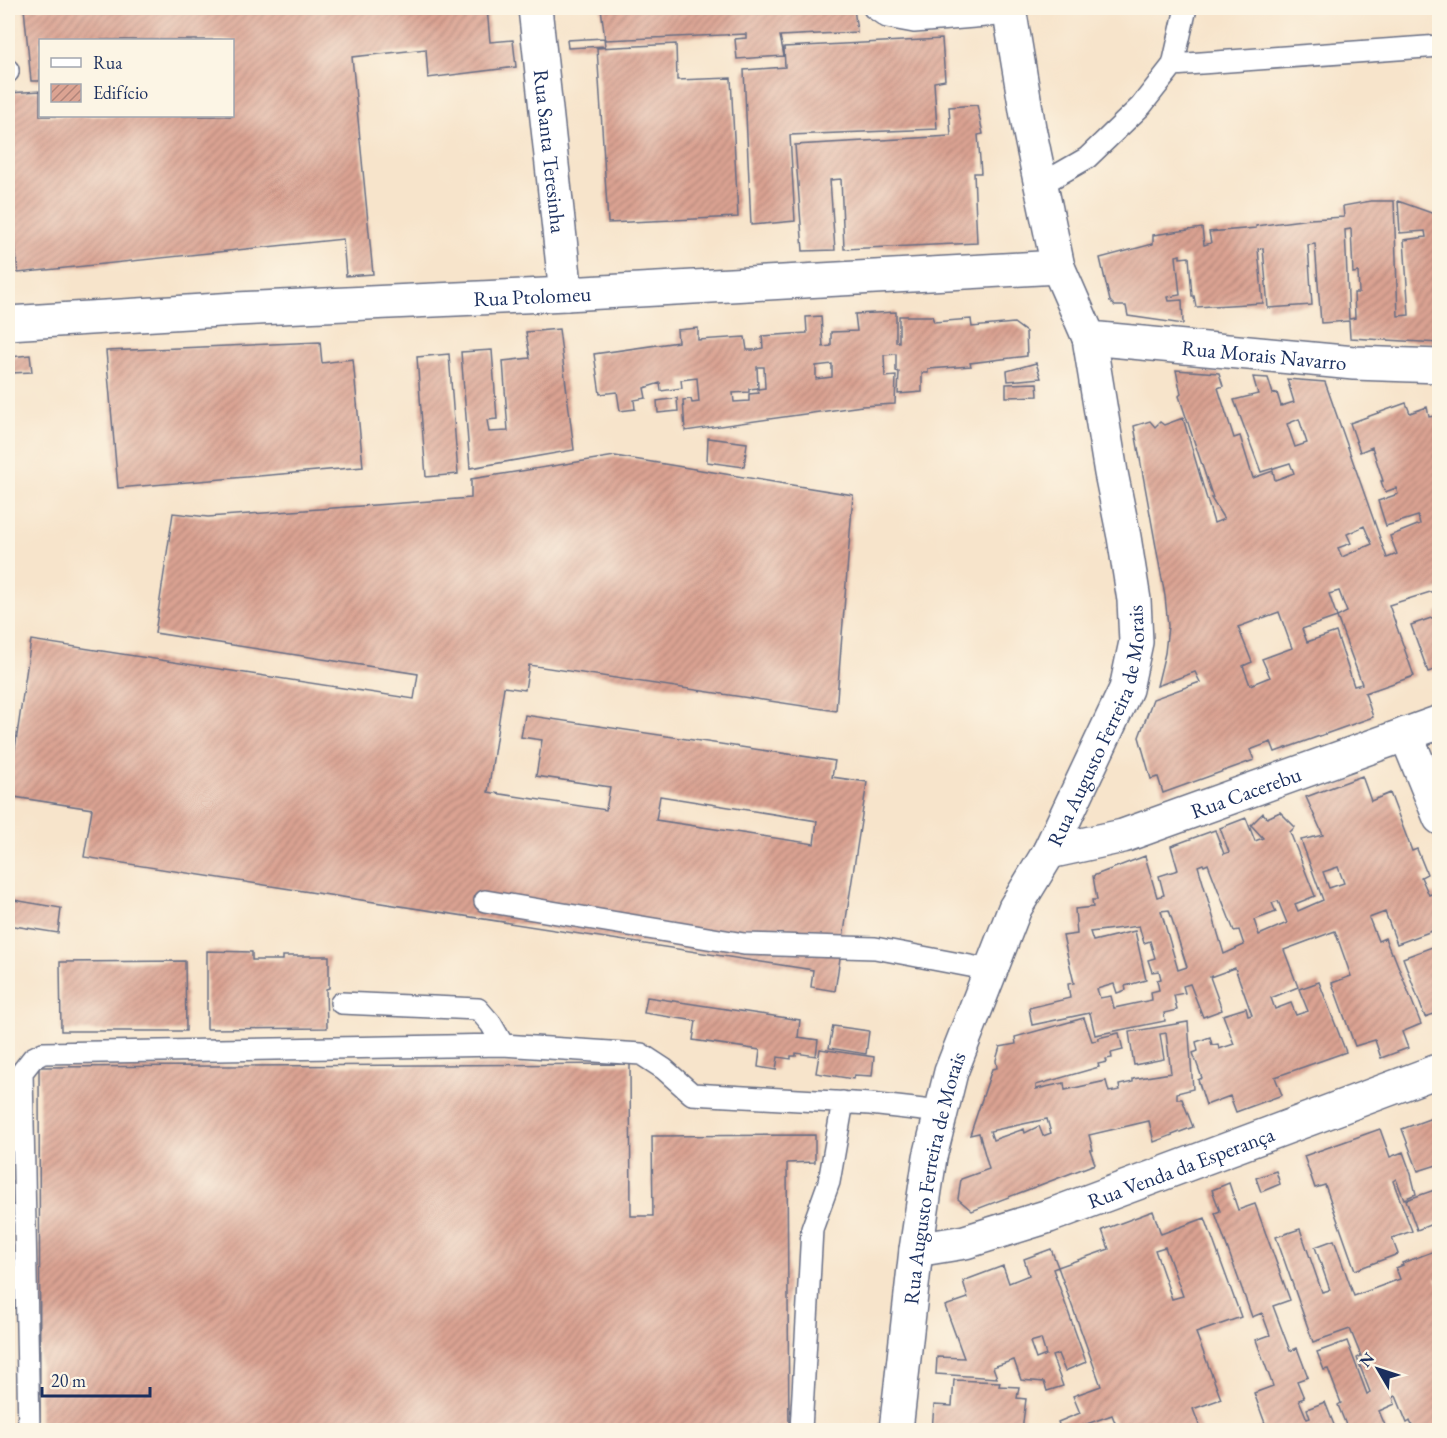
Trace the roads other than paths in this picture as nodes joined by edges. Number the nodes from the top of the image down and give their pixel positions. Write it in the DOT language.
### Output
graph roads {
  1 [pos="535,8"];
  2 [pos="874,8"];
  3 [pos="1186,8"];
  4 [pos="1010,11"];
  5 [pos="1440,46"];
  6 [pos="1173,65"];
  7 [pos="1040,185"];
  8 [pos="1058,267"];
  9 [pos="566,294"];
  10 [pos="8,323"];
  11 [pos="1089,338"];
  12 [pos="1440,366"];
  13 [pos="1440,722"];
  14 [pos="1406,734"];
  15 [pos="1440,818"];
  16 [pos="1049,852"];
  17 [pos="485,901"];
  18 [pos="991,970"];
  19 [pos="341,1003"];
  20 [pos="503,1045"];
  21 [pos="1440,1070"];
  22 [pos="843,1102"];
  23 [pos="941,1112"];
  24 [pos="916,1250"];
  25 [pos="29,1431"];
  26 [pos="801,1431"];
  27 [pos="896,1431"];
  1 -- 9 [label="street, Rua Santa Teresinha"];
  2 -- 4 [label="lane"];
  3 -- 6 [label="lane"];
  4 -- 7 [label="street, Rua Augusto Ferreira de Morais"];
  5 -- 6 [label="lane"];
  6 -- 7 [label="lane"];
  7 -- 8 [label="street, Rua Augusto Ferreira de Morais"];
  8 -- 9 [label="street, Rua Ptolomeu"];
  8 -- 11 [label="street, Rua Augusto Ferreira de Morais"];
  9 -- 10 [label="street, Rua Ptolomeu"];
  11 -- 12 [label="street, Rua Morais Navarro"];
  11 -- 16 [label="street, Rua Augusto Ferreira de Morais"];
  13 -- 14 [label="street, Rua Cacerebu"];
  14 -- 15 [label="street"];
  14 -- 16 [label="street, Rua Cacerebu"];
  16 -- 18 [label="street, Rua Augusto Ferreira de Morais"];
  17 -- 18 [label="lane"];
  18 -- 23 [label="street, Rua Augusto Ferreira de Morais"];
  19 -- 20 [label="lane"];
  20 -- 22 [label="lane"];
  20 -- 25 [label="lane"];
  21 -- 24 [label="street, Rua Venda da Esperança"];
  22 -- 23 [label="lane"];
  22 -- 26 [label="lane"];
  23 -- 24 [label="street, Rua Augusto Ferreira de Morais"];
  24 -- 27 [label="street, Rua Augusto Ferreira de Morais"];
}
